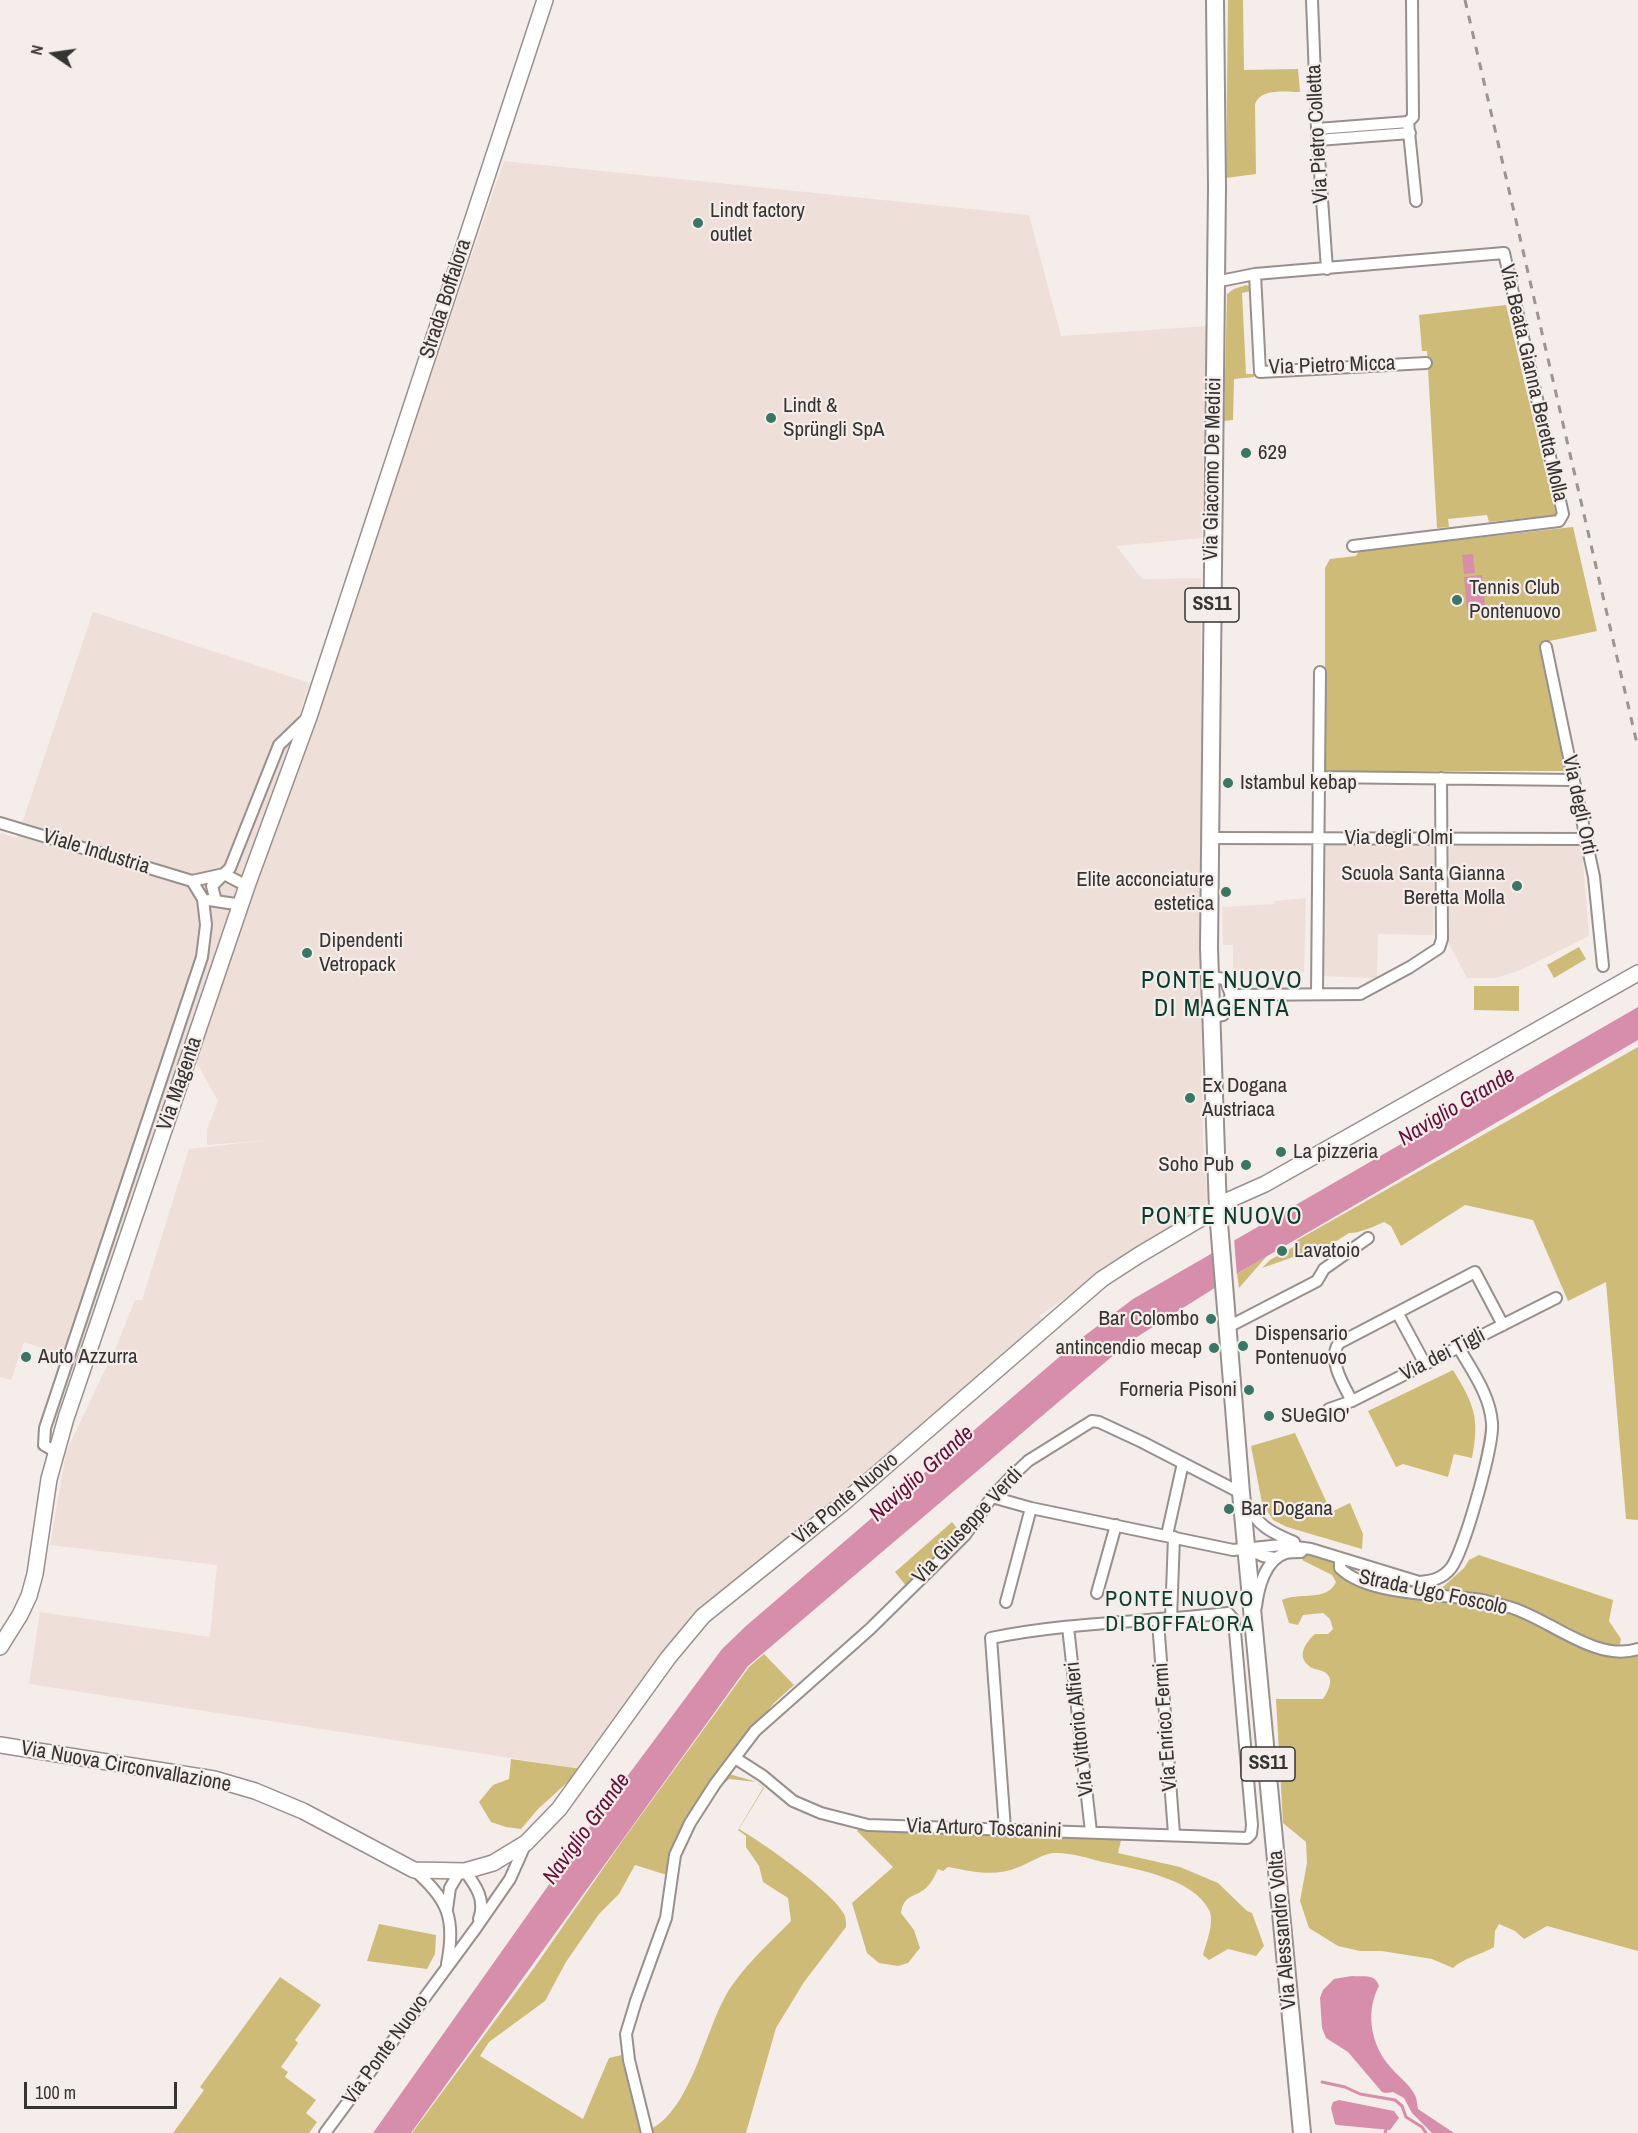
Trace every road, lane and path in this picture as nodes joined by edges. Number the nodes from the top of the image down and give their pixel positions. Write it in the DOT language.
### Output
graph roads {
  1 [pos="545,0"];
  2 [pos="1215,0"];
  3 [pos="1312,0"];
  4 [pos="1412,0"];
  5 [pos="1409,127"];
  6 [pos="1317,134"];
  7 [pos="1416,201"];
  8 [pos="1327,269"];
  9 [pos="1255,274"];
  10 [pos="1215,282"];
  11 [pos="1426,363"];
  12 [pos="1353,546"];
  13 [pos="347,598"];
  14 [pos="1546,647"];
  15 [pos="1320,672"];
  16 [pos="309,717"];
  17 [pos="1318,777"];
  18 [pos="1441,778"];
  19 [pos="1574,780"];
  20 [pos="0,823"];
  21 [pos="1210,838"];
  22 [pos="1317,838"];
  23 [pos="1587,838"];
  24 [pos="1443,839"];
  25 [pos="224,874"];
  26 [pos="192,881"];
  27 [pos="248,886"];
  28 [pos="203,899"];
  29 [pos="216,901"];
  30 [pos="242,905"];
  31 [pos="1603,966"];
  32 [pos="1638,973"];
  33 [pos="1211,977"];
  34 [pos="1317,993"];
  35 [pos="1231,995"];
  36 [pos="1211,1017"];
  37 [pos="1219,1218"];
  38 [pos="1368,1238"];
  39 [pos="1556,1298"];
  40 [pos="1398,1314"];
  41 [pos="1503,1325"];
  42 [pos="1228,1327"];
  43 [pos="1459,1348"];
  44 [pos="1425,1365"];
  45 [pos="1352,1401"];
  46 [pos="1329,1409"];
  47 [pos="56,1452"];
  48 [pos="1183,1463"];
  49 [pos="1241,1495"];
  50 [pos="992,1497"];
  51 [pos="1031,1508"];
  52 [pos="1116,1525"];
  53 [pos="1170,1536"];
  54 [pos="1247,1549"];
  55 [pos="1311,1549"];
  56 [pos="1275,1558"];
  57 [pos="1340,1558"];
  58 [pos="1096,1593"];
  59 [pos="1006,1602"];
  60 [pos="1171,1619"];
  61 [pos="1158,1621"];
  62 [pos="1068,1627"];
  63 [pos="1254,1629"];
  64 [pos="0,1647"];
  65 [pos="1638,1650"];
  66 [pos="1264,1728"];
  67 [pos="1244,1730"];
  68 [pos="0,1745"];
  69 [pos="735,1758"];
  70 [pos="1005,1829"];
  71 [pos="1091,1832"];
  72 [pos="1174,1834"];
  73 [pos="1251,1834"];
  74 [pos="526,1843"];
  75 [pos="414,1870"];
  76 [pos="462,1871"];
  77 [pos="448,1915"];
  78 [pos="476,1928"];
  79 [pos="446,1967"];
  80 [pos="325,2133"];
  81 [pos="647,2133"];
  82 [pos="1302,2133"];
  1 -- 13 [label="street, Strada Boffalora"];
  2 -- 10 [label="main road, Via Giacomo De Medici / SS11"];
  3 -- 6 [label="street, Via Pietro Colletta"];
  4 -- 5 [label="street"];
  5 -- 6 [label="street"];
  5 -- 7 [label="street"];
  6 -- 8 [label="street, Via Pietro Colletta"];
  8 -- 9 [label="street"];
  8 -- 12 [label="street, Via Beata Gianna Beretta Molla"];
  9 -- 10 [label="street"];
  9 -- 11 [label="street, Via Pietro Micca"];
  10 -- 21 [label="main road, Via Giacomo De Medici / SS11"];
  13 -- 16 [label="street, Via Magenta"];
  14 -- 19 [label="street, Via degli Orti"];
  15 -- 17 [label="street"];
  16 -- 25 [label="street, Via Magenta"];
  16 -- 27 [label="street, Via Magenta"];
  17 -- 18 [label="street"];
  17 -- 22 [label="street"];
  18 -- 19 [label="street"];
  18 -- 24 [label="street"];
  19 -- 23 [label="street, Via degli Orti"];
  20 -- 26 [label="street, Viale Industria"];
  21 -- 22 [label="street, Via degli Olmi"];
  21 -- 33 [label="main road, Via Giacomo De Medici / SS11"];
  22 -- 24 [label="street, Via degli Olmi"];
  22 -- 34 [label="street"];
  23 -- 24 [label="street, Via degli Olmi"];
  23 -- 31 [label="street, Via degli Orti"];
  24 -- 34 [label="street"];
  25 -- 26 [label="street, Viale Industria"];
  25 -- 27 [label="street"];
  25 -- 29 [label="street, Via Magenta"];
  26 -- 28 [label="street"];
  27 -- 30 [label="street, Via Magenta"];
  28 -- 29 [label="street"];
  28 -- 47 [label="street, Via Magenta"];
  29 -- 30 [label="street"];
  30 -- 47 [label="street, Via Magenta"];
  32 -- 37 [label="street, Via Ponte Nuovo"];
  33 -- 35 [label="street"];
  33 -- 36 [label="main road, Via Giacomo De Medici / SS11"];
  34 -- 35 [label="street"];
  35 -- 36 [label="street"];
  36 -- 37 [label="main road, Via Giacomo De Medici / SS11"];
  37 -- 42 [label="main road, SS11"];
  37 -- 74 [label="street, Via Ponte Nuovo"];
  38 -- 42 [label="street"];
  39 -- 41 [label="street, Via dei Tigli"];
  40 -- 41 [label="street"];
  40 -- 44 [label="street"];
  40 -- 45 [label="street"];
  41 -- 43 [label="street, Via dei Tigli"];
  42 -- 49 [label="main road, SS11"];
  43 -- 44 [label="street, Via dei Tigli"];
  43 -- 57 [label="street"];
  44 -- 45 [label="street, Via dei Tigli"];
  45 -- 46 [label="street, Via dei Tigli"];
  47 -- 64 [label="street, Via Magenta"];
  48 -- 49 [label="street, Via Giuseppe Verdi"];
  48 -- 50 [label="street, Via Giuseppe Verdi"];
  48 -- 53 [label="street"];
  49 -- 54 [label="main road, Via Alessandro Volta / SS11"];
  49 -- 55 [label="street"];
  50 -- 51 [label="street"];
  50 -- 69 [label="street, Via Giuseppe Verdi"];
  51 -- 52 [label="street"];
  51 -- 59 [label="street"];
  52 -- 53 [label="street"];
  52 -- 58 [label="street"];
  53 -- 54 [label="street"];
  53 -- 60 [label="street"];
  54 -- 55 [label="street"];
  54 -- 56 [label="street"];
  54 -- 63 [label="main road, Via Alessandro Volta / SS11"];
  55 -- 56 [label="street"];
  55 -- 57 [label="street"];
  56 -- 63 [label="street"];
  57 -- 65 [label="street, Strada Ugo Foscolo"];
  60 -- 61 [label="street"];
  60 -- 67 [label="street, Via Alessandro Volta"];
  61 -- 62 [label="street"];
  61 -- 72 [label="street, Via Enrico Fermi"];
  62 -- 70 [label="street"];
  62 -- 71 [label="street, Via Vittorio Alfieri"];
  63 -- 66 [label="main road, Via Alessandro Volta / SS11"];
  66 -- 67 [label="street"];
  66 -- 82 [label="main road, Via Alessandro Volta / SS11"];
  67 -- 73 [label="street, Via Alessandro Volta"];
  68 -- 75 [label="street, Via Nuova Circonvallazione"];
  69 -- 70 [label="street, Via Arturo Toscanini"];
  69 -- 81 [label="street, Via Giuseppe Verdi"];
  70 -- 71 [label="street, Via Arturo Toscanini"];
  71 -- 72 [label="street, Via Arturo Toscanini"];
  72 -- 73 [label="street, Via Arturo Toscanini"];
  74 -- 76 [label="street, Via Ponte Nuovo"];
  74 -- 78 [label="street, Via Ponte Nuovo"];
  75 -- 76 [label="street, Via Ponte Nuovo"];
  75 -- 77 [label="street, Via Ponte Nuovo"];
  76 -- 77 [label="street, Via Ponte Nuovo"];
  76 -- 78 [label="street, Via Ponte Nuovo"];
  77 -- 79 [label="street, Via Ponte Nuovo"];
  78 -- 79 [label="street, Via Ponte Nuovo"];
  79 -- 80 [label="street, Via Ponte Nuovo"];
}
